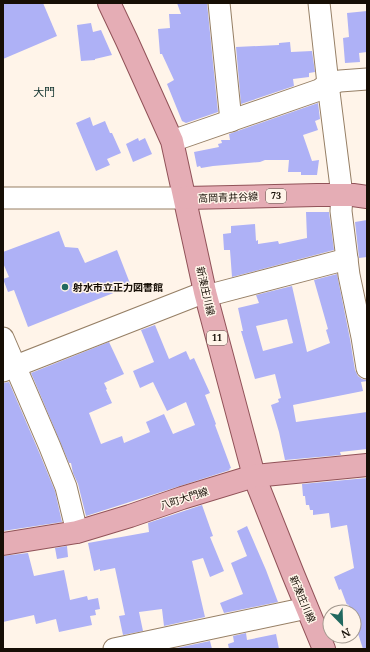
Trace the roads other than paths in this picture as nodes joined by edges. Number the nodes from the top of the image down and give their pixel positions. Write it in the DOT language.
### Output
graph roads {
  1 [pos="109,3"];
  2 [pos="219,3"];
  3 [pos="319,3"];
  4 [pos="367,79"];
  5 [pos="328,84"];
  6 [pos="231,121"];
  7 [pos="172,141"];
  8 [pos="342,195"];
  9 [pos="367,197"];
  10 [pos="3,198"];
  11 [pos="185,198"];
  12 [pos="347,259"];
  13 [pos="206,294"];
  14 [pos="3,338"];
  15 [pos="367,368"];
  16 [pos="9,369"];
  17 [pos="367,465"];
  18 [pos="254,476"];
  19 [pos="77,532"];
  20 [pos="3,544"];
  21 [pos="307,608"];
  22 [pos="114,649"];
  23 [pos="324,649"];
  1 -- 7 [label="main road, 新湊庄川線 / 11"];
  2 -- 6 [label="street"];
  3 -- 5 [label="street"];
  4 -- 5 [label="street"];
  5 -- 6 [label="street"];
  5 -- 8 [label="street"];
  6 -- 7 [label="street"];
  7 -- 11 [label="main road, 新湊庄川線 / 11"];
  8 -- 9 [label="main road, 高岡青井谷線 / 73"];
  8 -- 11 [label="main road, 高岡青井谷線 / 73"];
  8 -- 12 [label="street"];
  10 -- 11 [label="street"];
  11 -- 13 [label="main road, 新湊庄川線 / 11"];
  12 -- 13 [label="street"];
  12 -- 15 [label="street"];
  13 -- 16 [label="street"];
  13 -- 18 [label="main road, 新湊庄川線 / 11"];
  14 -- 16 [label="street"];
  16 -- 19 [label="street"];
  17 -- 18 [label="main road, 八町大門線"];
  18 -- 19 [label="main road, 八町大門線"];
  18 -- 21 [label="main road, 新湊庄川線 / 11"];
  19 -- 20 [label="main road, 八町大門線"];
  21 -- 22 [label="street"];
  21 -- 23 [label="main road, 新湊庄川線 / 11"];
}
